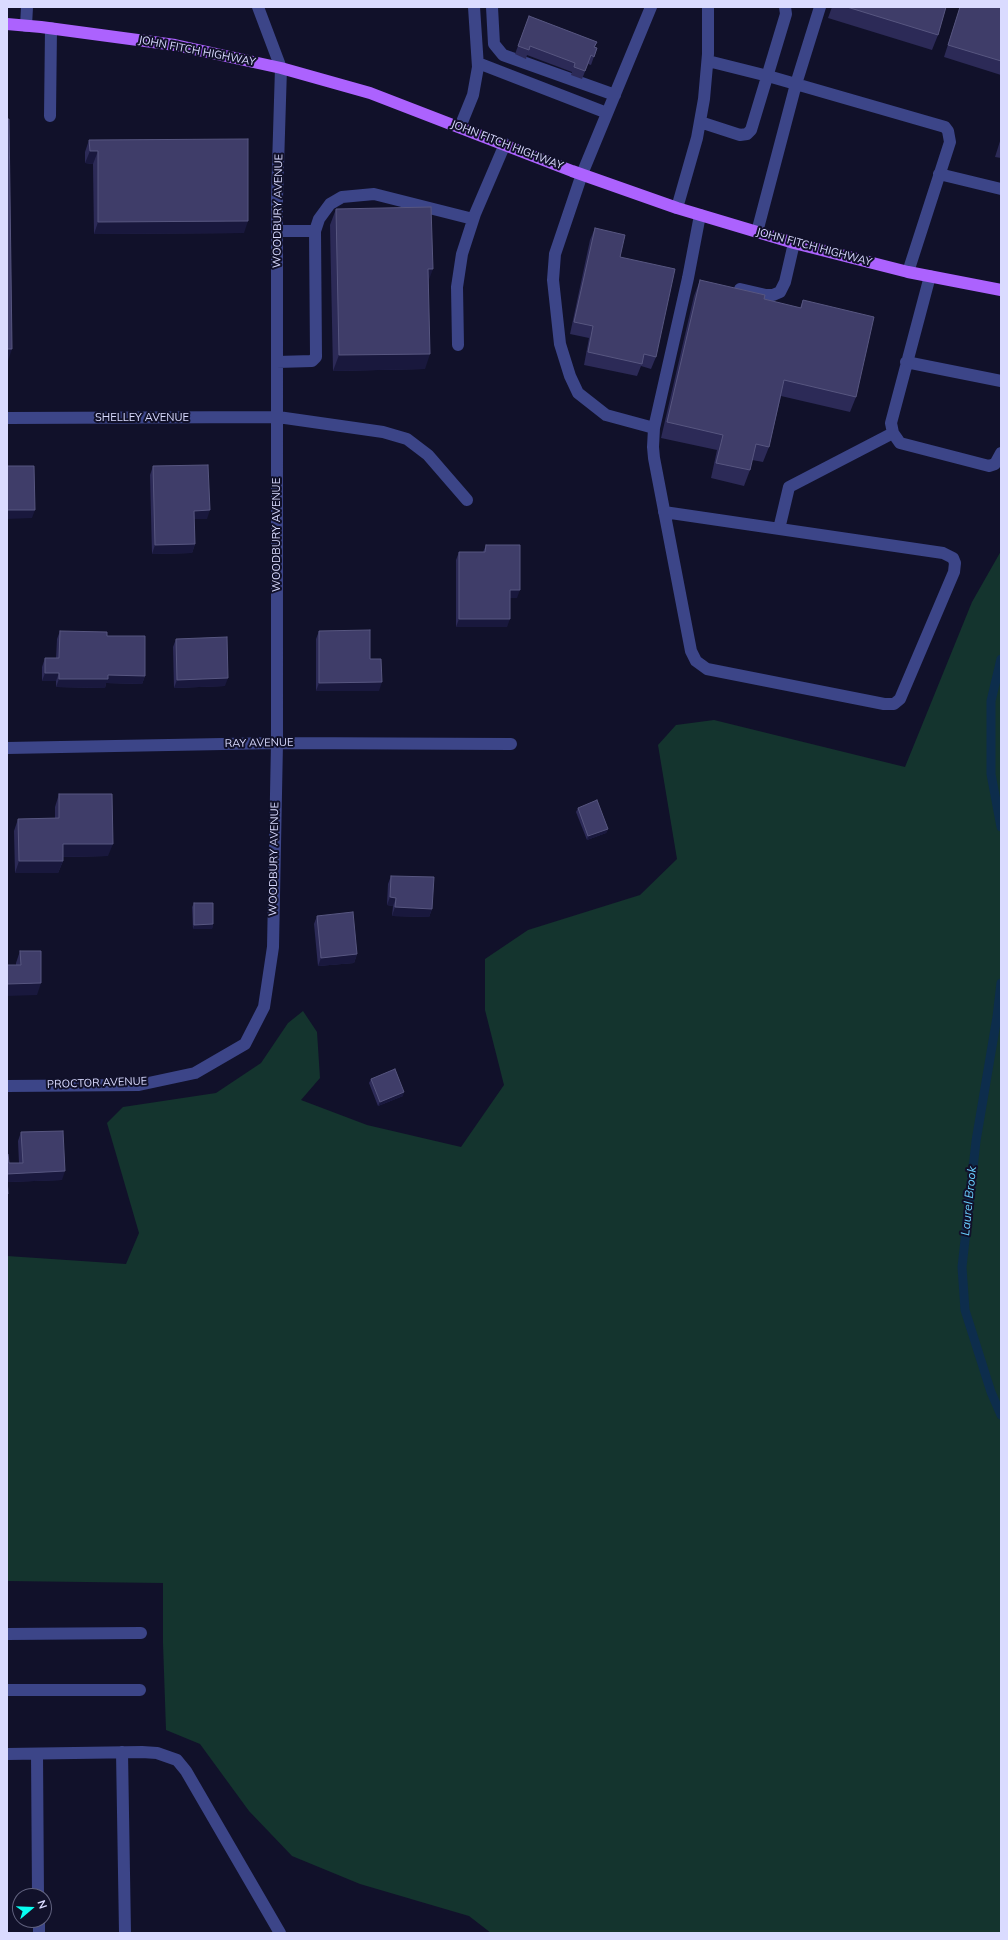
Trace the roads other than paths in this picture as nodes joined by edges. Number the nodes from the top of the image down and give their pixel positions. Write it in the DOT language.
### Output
graph roads {
  1 [pos="27,7"];
  2 [pos="258,7"];
  3 [pos="474,7"];
  4 [pos="492,7"];
  5 [pos="646,7"];
  6 [pos="650,7"];
  7 [pos="708,7"];
  8 [pos="785,7"];
  9 [pos="820,7"];
  10 [pos="7,24"];
  11 [pos="26,26"];
  12 [pos="643,27"];
  13 [pos="51,28"];
  14 [pos="708,61"];
  15 [pos="478,63"];
  16 [pos="281,68"];
  17 [pos="768,76"];
  18 [pos="796,84"];
  19 [pos="615,95"];
  20 [pos="607,113"];
  21 [pos="50,116"];
  22 [pos="700,122"];
  23 [pos="460,127"];
  24 [pos="505,144"];
  25 [pos="582,174"];
  26 [pos="940,174"];
  27 [pos="1001,189"];
  28 [pos="677,208"];
  29 [pos="700,215"];
  30 [pos="473,219"];
  31 [pos="277,231"];
  32 [pos="315,231"];
  33 [pos="757,232"];
  34 [pos="794,243"];
  35 [pos="908,272"];
  36 [pos="930,276"];
  37 [pos="688,278"];
  38 [pos="702,281"];
  39 [pos="730,287"];
  40 [pos="1001,290"];
  41 [pos="458,345"];
  42 [pos="277,362"];
  43 [pos="906,362"];
  44 [pos="1001,381"];
  45 [pos="278,417"];
  46 [pos="7,418"];
  47 [pos="654,428"];
  48 [pos="893,433"];
  49 [pos="1001,453"];
  50 [pos="467,500"];
  51 [pos="664,512"];
  52 [pos="779,528"];
  53 [pos="277,743"];
  54 [pos="511,744"];
  55 [pos="7,748"];
  56 [pos="229,1053"];
  57 [pos="7,1086"];
  58 [pos="141,1633"];
  59 [pos="7,1634"];
  60 [pos="7,1690"];
  61 [pos="140,1690"];
  62 [pos="122,1752"];
  63 [pos="7,1754"];
  64 [pos="38,1754"];
  65 [pos="38,1888"];
  66 [pos="125,1933"];
  67 [pos="280,1933"];
  1 -- 11 [label="street"];
  2 -- 16 [label="street, WOODBURY AVENUE"];
  3 -- 15 [label="street"];
  4 -- 19 [label="street"];
  5 -- 12 [label="street"];
  6 -- 12 [label="street"];
  7 -- 14 [label="street"];
  8 -- 17 [label="street"];
  9 -- 18 [label="street"];
  10 -- 11 [label="main road, JOHN FITCH HIGHWAY"];
  11 -- 13 [label="main road, JOHN FITCH HIGHWAY"];
  12 -- 19 [label="street"];
  13 -- 16 [label="main road, JOHN FITCH HIGHWAY"];
  13 -- 21 [label="street"];
  14 -- 17 [label="street"];
  14 -- 22 [label="street"];
  15 -- 20 [label="street"];
  15 -- 23 [label="street"];
  16 -- 23 [label="main road, JOHN FITCH HIGHWAY"];
  16 -- 31 [label="street, WOODBURY AVENUE"];
  17 -- 18 [label="street"];
  17 -- 22 [label="street"];
  18 -- 26 [label="street"];
  18 -- 33 [label="street"];
  19 -- 20 [label="street"];
  20 -- 25 [label="street"];
  22 -- 28 [label="street"];
  23 -- 24 [label="main road, JOHN FITCH HIGHWAY"];
  24 -- 25 [label="main road, JOHN FITCH HIGHWAY"];
  24 -- 30 [label="street"];
  25 -- 28 [label="main road, JOHN FITCH HIGHWAY"];
  25 -- 47 [label="street"];
  26 -- 27 [label="street"];
  26 -- 35 [label="street"];
  28 -- 29 [label="main road, JOHN FITCH HIGHWAY"];
  29 -- 33 [label="main road, JOHN FITCH HIGHWAY"];
  29 -- 37 [label="street"];
  30 -- 32 [label="street"];
  30 -- 41 [label="street"];
  31 -- 32 [label="street"];
  31 -- 42 [label="street, WOODBURY AVENUE"];
  32 -- 42 [label="street"];
  33 -- 34 [label="main road, JOHN FITCH HIGHWAY"];
  34 -- 35 [label="main road, JOHN FITCH HIGHWAY"];
  34 -- 39 [label="street"];
  35 -- 36 [label="main road, JOHN FITCH HIGHWAY"];
  36 -- 40 [label="main road, JOHN FITCH HIGHWAY"];
  36 -- 43 [label="street"];
  37 -- 38 [label="street"];
  37 -- 47 [label="street"];
  42 -- 45 [label="street, WOODBURY AVENUE"];
  43 -- 44 [label="street"];
  43 -- 48 [label="street"];
  45 -- 46 [label="street, SHELLEY AVENUE"];
  45 -- 50 [label="street, SHELLEY AVENUE"];
  45 -- 53 [label="street, WOODBURY AVENUE"];
  47 -- 51 [label="street"];
  48 -- 49 [label="street"];
  48 -- 52 [label="street"];
  51 -- 52 [label="street"];
  51 -- 52 [label="street"];
  53 -- 54 [label="street, RAY AVENUE"];
  53 -- 55 [label="street, RAY AVENUE"];
  53 -- 56 [label="street, WOODBURY AVENUE"];
  56 -- 57 [label="street, PROCTOR AVENUE"];
  58 -- 59 [label="street"];
  60 -- 61 [label="street"];
  62 -- 64 [label="street"];
  62 -- 66 [label="street"];
  62 -- 67 [label="street"];
  63 -- 64 [label="street"];
  64 -- 65 [label="street"];
}
